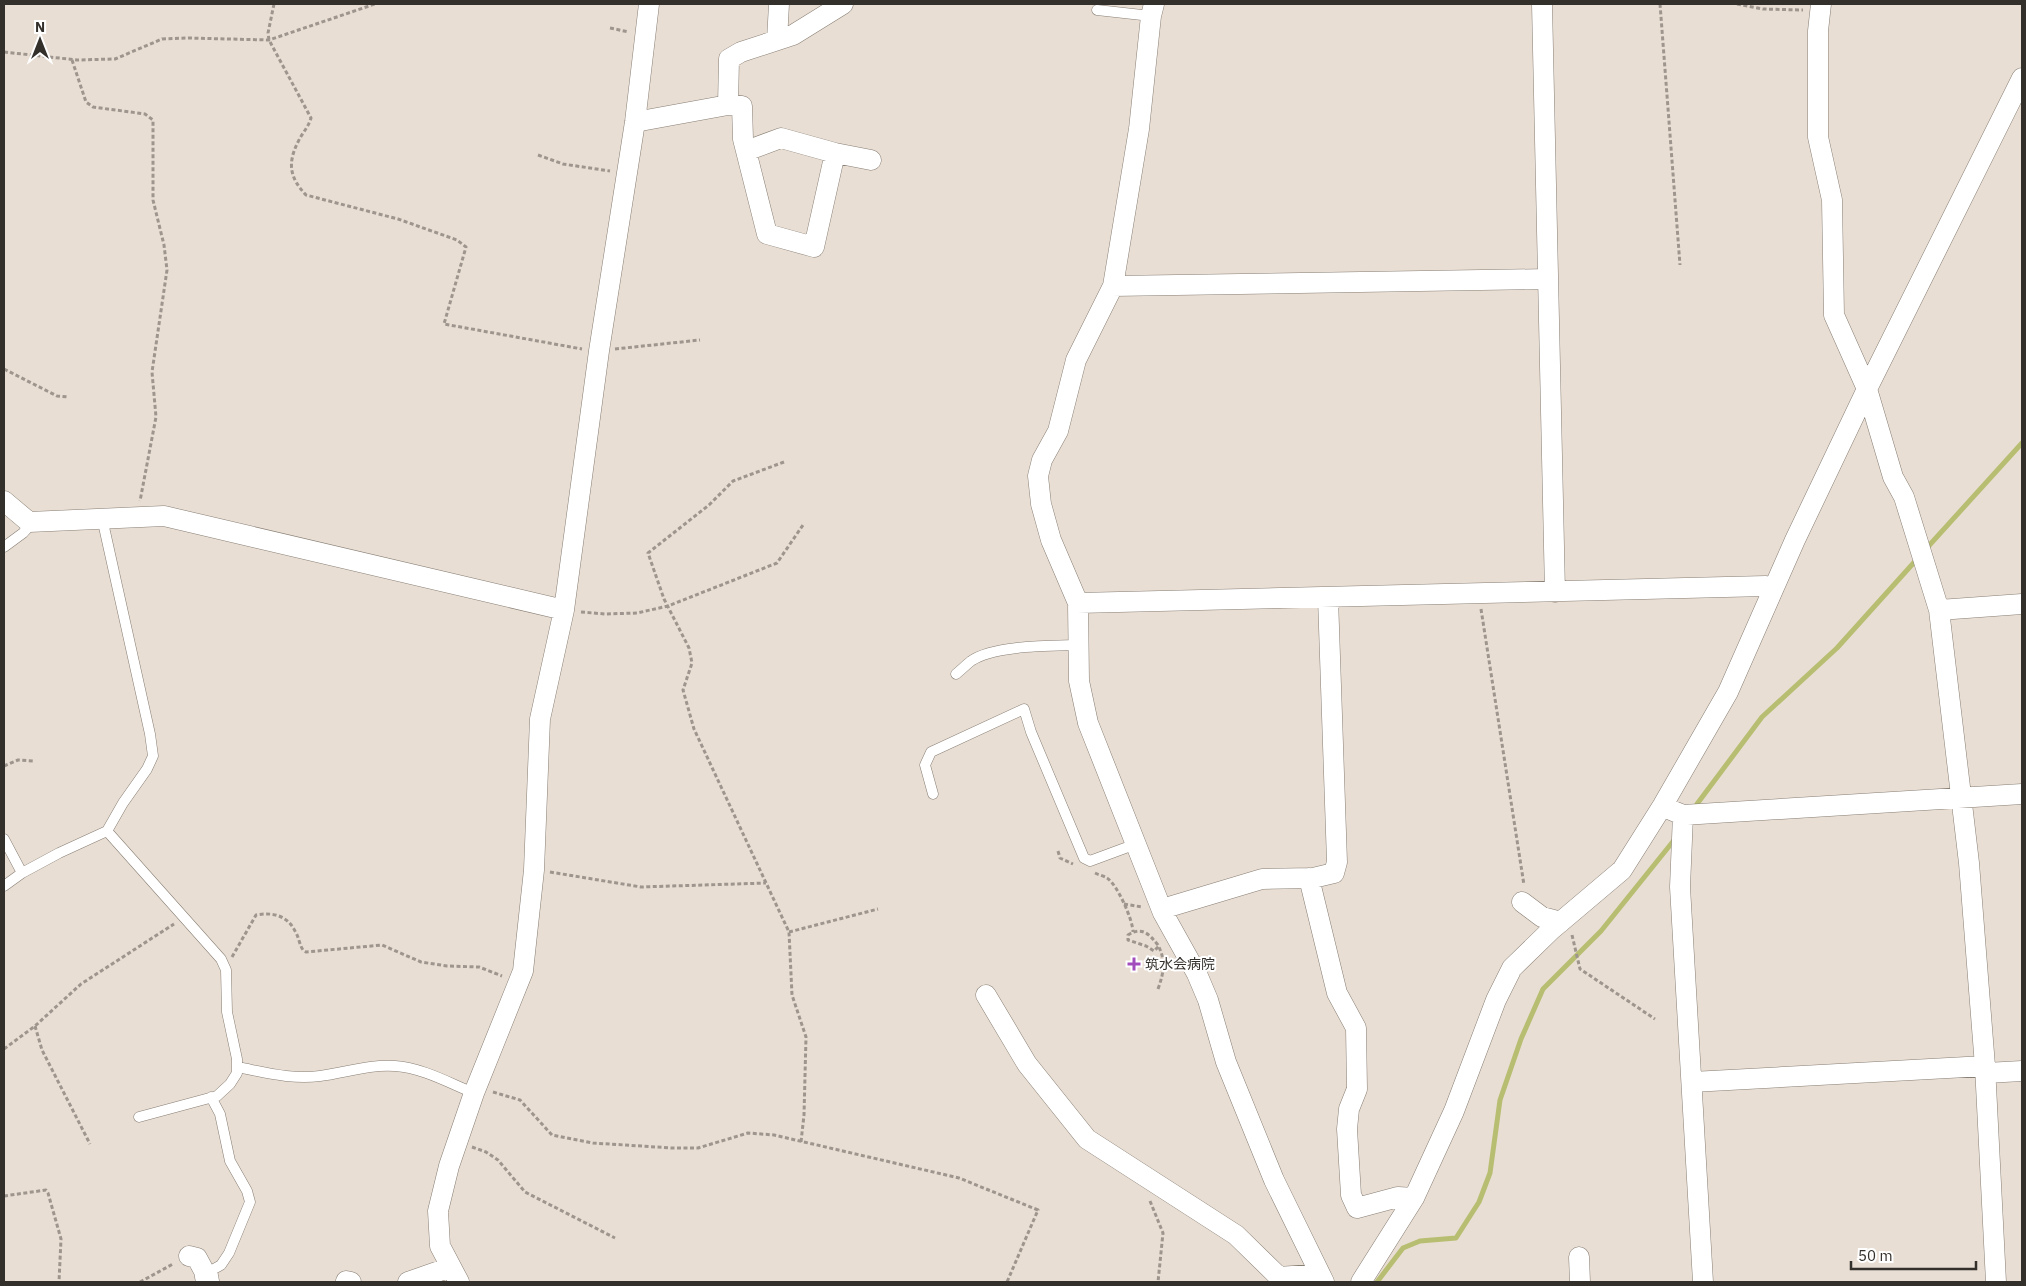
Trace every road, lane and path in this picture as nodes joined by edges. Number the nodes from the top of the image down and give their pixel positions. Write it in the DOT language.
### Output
graph roads {
  1 [pos="274,4"];
  2 [pos="376,4"];
  3 [pos="650,4"];
  4 [pos="779,4"];
  5 [pos="843,4"];
  6 [pos="1542,4"];
  7 [pos="1660,4"];
  8 [pos="1737,4"];
  9 [pos="1815,5"];
  10 [pos="1096,10"];
  11 [pos="1153,10"];
  12 [pos="269,40"];
  13 [pos="777,40"];
  14 [pos="4,52"];
  15 [pos="72,60"];
  16 [pos="2022,78"];
  17 [pos="728,105"];
  18 [pos="635,122"];
  19 [pos="746,151"];
  20 [pos="835,153"];
  21 [pos="538,155"];
  22 [pos="870,160"];
  23 [pos="628,173"];
  24 [pos="1680,265"];
  25 [pos="1548,279"];
  26 [pos="1113,286"];
  27 [pos="700,340"];
  28 [pos="598,351"];
  29 [pos="4,369"];
  30 [pos="1866,389"];
  31 [pos="68,397"];
  32 [pos="784,462"];
  33 [pos="4,501"];
  34 [pos="139,517"];
  35 [pos="102,518"];
  36 [pos="34,521"];
  37 [pos="803,525"];
  38 [pos="4,547"];
  39 [pos="1766,586"];
  40 [pos="1555,592"];
  41 [pos="1479,594"];
  42 [pos="1328,598"];
  43 [pos="1078,603"];
  44 [pos="2022,604"];
  45 [pos="668,606"];
  46 [pos="564,610"];
  47 [pos="1939,610"];
  48 [pos="1079,645"];
  49 [pos="956,674"];
  50 [pos="33,761"];
  51 [pos="4,766"];
  52 [pos="933,794"];
  53 [pos="2022,794"];
  54 [pos="1961,798"];
  55 [pos="1663,806"];
  56 [pos="1683,815"];
  57 [pos="107,831"];
  58 [pos="4,839"];
  59 [pos="1136,844"];
  60 [pos="1058,851"];
  61 [pos="1075,865"];
  62 [pos="534,870"];
  63 [pos="1089,871"];
  64 [pos="22,873"];
  65 [pos="1309,878"];
  66 [pos="766,884"];
  67 [pos="4,886"];
  68 [pos="1525,904"];
  69 [pos="878,909"];
  70 [pos="1162,909"];
  71 [pos="184,918"];
  72 [pos="1563,920"];
  73 [pos="789,932"];
  74 [pos="1133,932"];
  75 [pos="1159,946"];
  76 [pos="225,967"];
  77 [pos="517,984"];
  78 [pos="1158,989"];
  79 [pos="986,995"];
  80 [pos="1655,1019"];
  81 [pos="35,1026"];
  82 [pos="4,1049"];
  83 [pos="237,1067"];
  84 [pos="1986,1070"];
  85 [pos="2022,1071"];
  86 [pos="1692,1082"];
  87 [pos="475,1090"];
  88 [pos="211,1097"];
  89 [pos="140,1117"];
  90 [pos="458,1141"];
  91 [pos="800,1142"];
  92 [pos="90,1144"];
  93 [pos="1147,1177"];
  94 [pos="4,1196"];
  95 [pos="1414,1198"];
  96 [pos="615,1238"];
  97 [pos="189,1256"];
  98 [pos="1579,1257"];
  99 [pos="455,1275"];
  100 [pos="1322,1278"];
  101 [pos="59,1282"];
  102 [pos="140,1282"];
  103 [pos="206,1282"];
  104 [pos="214,1282"];
  105 [pos="408,1282"];
  106 [pos="1006,1282"];
  107 [pos="1158,1282"];
  108 [pos="1361,1282"];
  109 [pos="1580,1282"];
  110 [pos="1703,1282"];
  111 [pos="1996,1282"];
  1 -- 12 [label="path"];
  2 -- 12 [label="path"];
  3 -- 18 [label="street"];
  4 -- 13 [label="street"];
  5 -- 13 [label="street"];
  6 -- 25 [label="street"];
  7 -- 24 [label="path"];
  8 -- 9 [label="path"];
  9 -- 30 [label="street"];
  10 -- 11 [label="lane"];
  11 -- 26 [label="street"];
  12 -- 15 [label="path"];
  12 -- 28 [label="path"];
  13 -- 17 [label="street"];
  14 -- 15 [label="path"];
  15 -- 34 [label="path"];
  16 -- 30 [label="street"];
  17 -- 18 [label="street"];
  17 -- 19 [label="street"];
  18 -- 23 [label="street"];
  19 -- 20 [label="street"];
  19 -- 20 [label="street"];
  20 -- 22 [label="street"];
  21 -- 23 [label="path"];
  23 -- 28 [label="street"];
  25 -- 26 [label="street"];
  25 -- 40 [label="street"];
  26 -- 43 [label="street"];
  27 -- 28 [label="path"];
  28 -- 46 [label="street"];
  29 -- 31 [label="path"];
  30 -- 47 [label="street"];
  30 -- 55 [label="street"];
  32 -- 45 [label="path"];
  33 -- 36 [label="street"];
  34 -- 35 [label="street"];
  34 -- 46 [label="street"];
  35 -- 36 [label="street"];
  35 -- 57 [label="lane"];
  36 -- 38 [label="lane"];
  37 -- 45 [label="path"];
  39 -- 40 [label="street"];
  40 -- 41 [label="street"];
  41 -- 42 [label="street"];
  41 -- 68 [label="path"];
  42 -- 43 [label="street"];
  42 -- 65 [label="street"];
  43 -- 48 [label="street"];
  44 -- 47 [label="street"];
  45 -- 46 [label="path"];
  45 -- 66 [label="path"];
  46 -- 62 [label="street"];
  47 -- 54 [label="street"];
  48 -- 49 [label="lane"];
  48 -- 59 [label="street"];
  50 -- 51 [label="path"];
  52 -- 59 [label="lane"];
  53 -- 54 [label="street"];
  54 -- 56 [label="street"];
  54 -- 84 [label="street"];
  55 -- 56 [label="street"];
  55 -- 72 [label="street"];
  56 -- 86 [label="street"];
  57 -- 64 [label="lane"];
  57 -- 71 [label="lane"];
  58 -- 64 [label="lane"];
  59 -- 70 [label="street"];
  60 -- 61 [label="path"];
  62 -- 66 [label="path"];
  62 -- 77 [label="street"];
  63 -- 74 [label="path"];
  64 -- 67 [label="lane"];
  65 -- 70 [label="street"];
  65 -- 95 [label="street"];
  66 -- 73 [label="path"];
  68 -- 72 [label="street"];
  69 -- 73 [label="path"];
  70 -- 100 [label="street"];
  71 -- 76 [label="lane"];
  71 -- 81 [label="path"];
  72 -- 80 [label="path"];
  72 -- 95 [label="street"];
  73 -- 91 [label="path"];
  74 -- 75 [label="path"];
  74 -- 75 [label="path"];
  75 -- 78 [label="path"];
  76 -- 77 [label="path"];
  76 -- 83 [label="lane"];
  77 -- 87 [label="street"];
  79 -- 93 [label="street"];
  81 -- 82 [label="path"];
  81 -- 92 [label="path"];
  83 -- 87 [label="lane"];
  83 -- 88 [label="lane"];
  84 -- 85 [label="street"];
  84 -- 86 [label="street"];
  84 -- 111 [label="street"];
  86 -- 110 [label="street"];
  87 -- 90 [label="street"];
  87 -- 91 [label="path"];
  88 -- 89 [label="lane"];
  88 -- 104 [label="lane"];
  90 -- 96 [label="path"];
  90 -- 99 [label="street"];
  91 -- 106 [label="path"];
  93 -- 100 [label="street"];
  93 -- 107 [label="path"];
  94 -- 101 [label="path"];
  95 -- 108 [label="street"];
  97 -- 102 [label="path"];
  97 -- 103 [label="street"];
  98 -- 109 [label="street"];
  99 -- 105 [label="street"];
}
